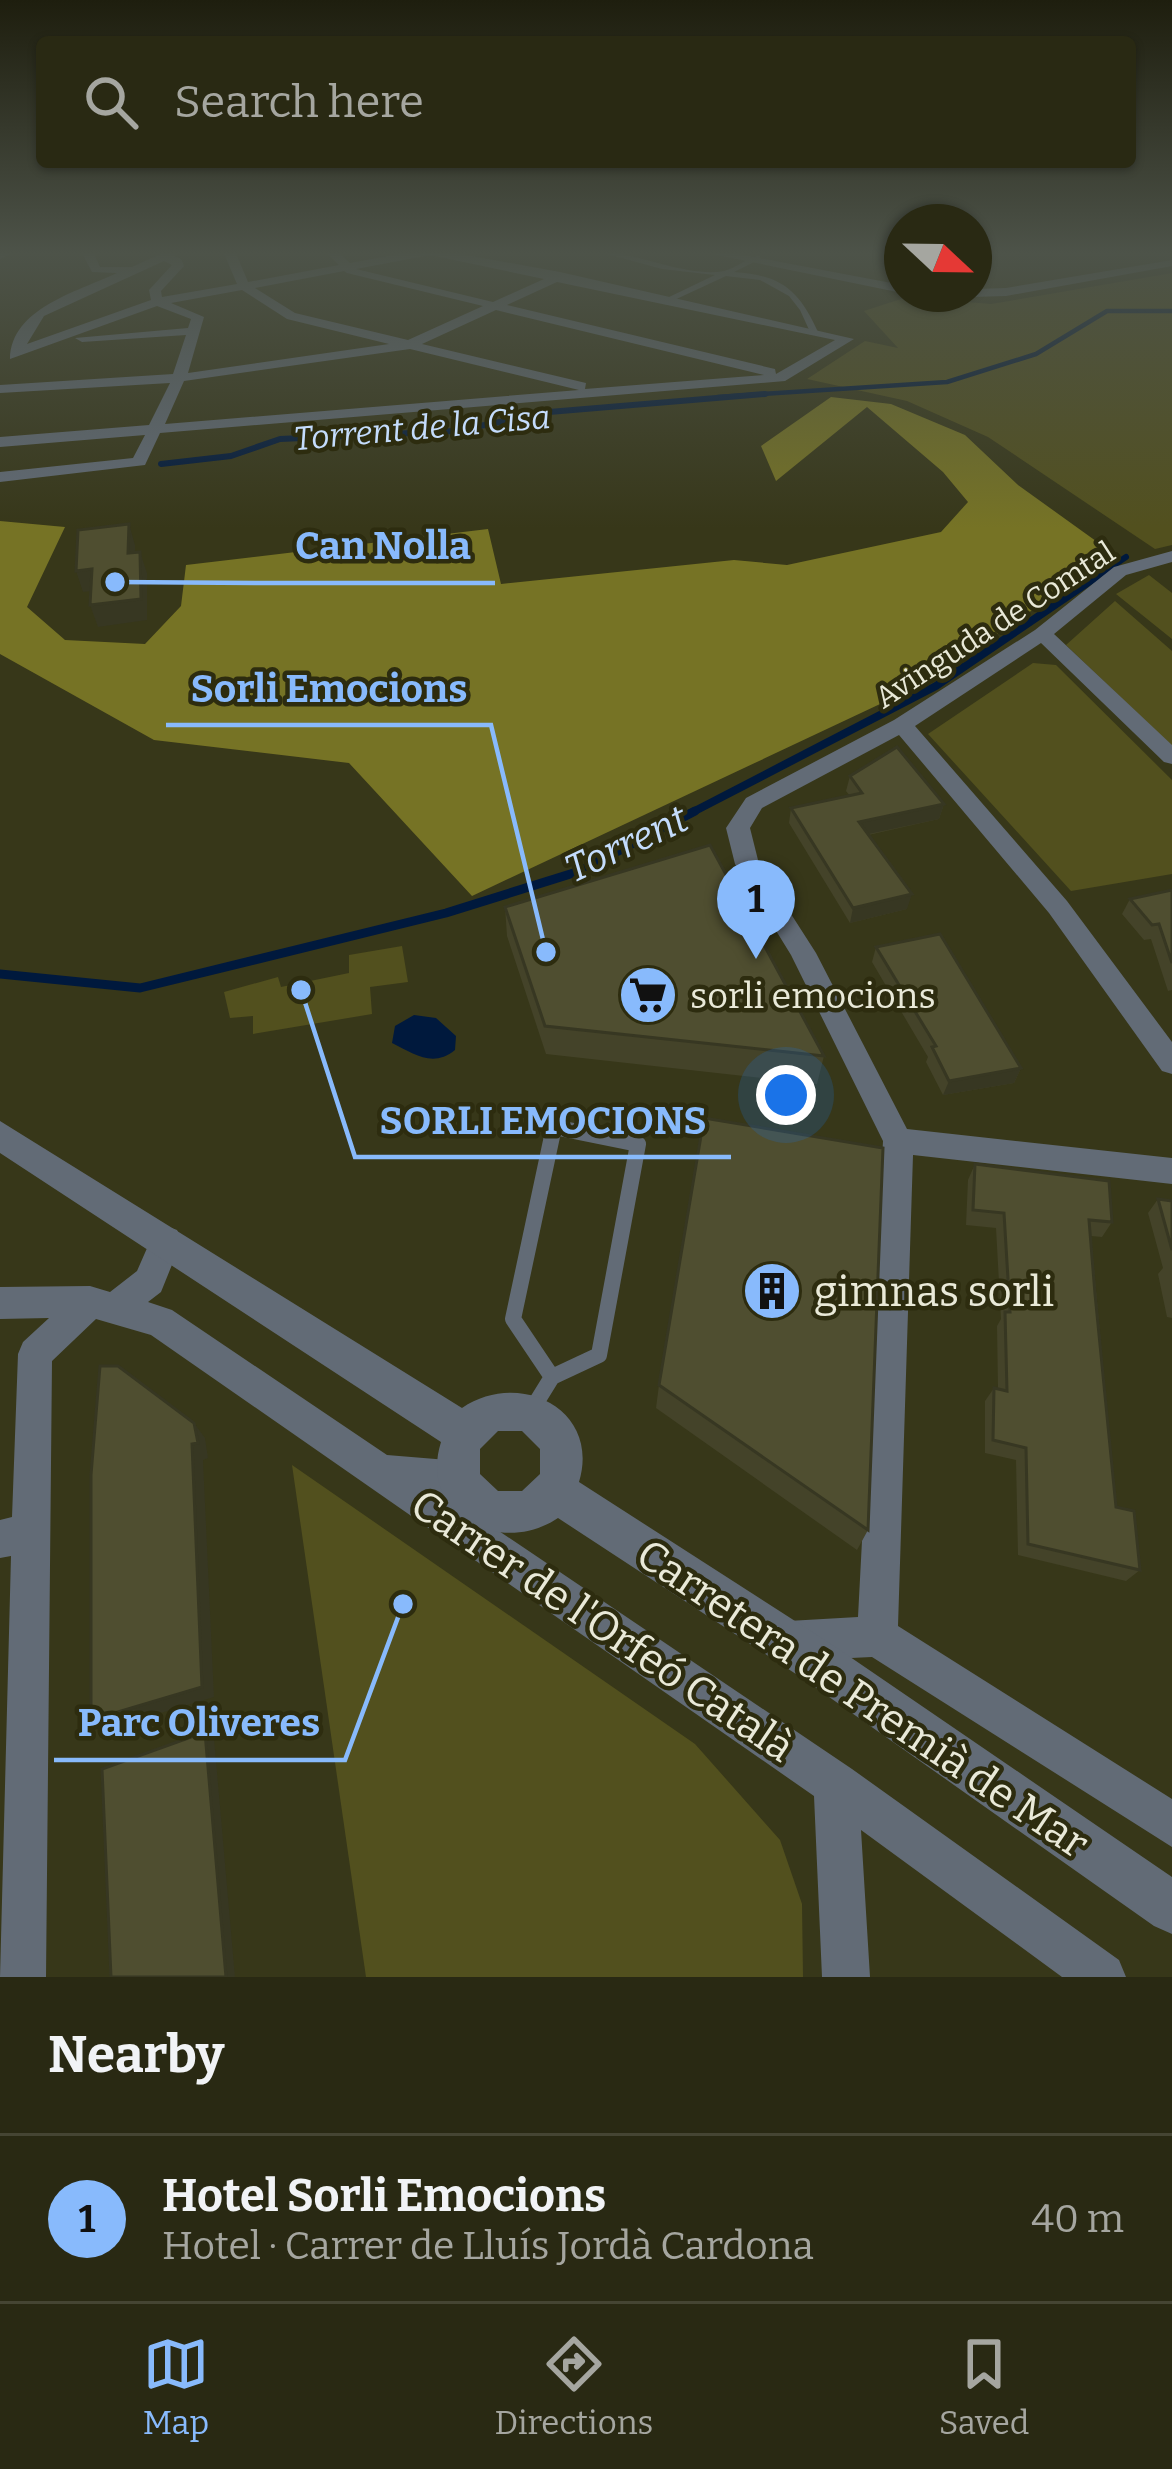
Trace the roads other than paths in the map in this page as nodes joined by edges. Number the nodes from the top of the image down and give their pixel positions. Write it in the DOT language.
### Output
graph roads {
  1 [pos="21,343"];
  2 [pos="35,343"];
  3 [pos="191,343"];
  4 [pos="401,343"];
  5 [pos="412,343"];
  6 [pos="662,343"];
  7 [pos="840,343"];
  8 [pos="408,345"];
  9 [pos="16,352"];
  10 [pos="179,377"];
  11 [pos="785,377"];
  12 [pos="0,385"];
  13 [pos="603,391"];
  14 [pos="151,431"];
  15 [pos="0,442"];
  16 [pos="0,478"];
  17 [pos="1168,561"];
  18 [pos="1042,634"];
  19 [pos="902,725"];
  20 [pos="1172,757"];
  21 [pos="1172,1063"];
  22 [pos="0,1135"];
  23 [pos="898,1141"];
  24 [pos="1172,1171"];
  25 [pos="166,1240"];
  26 [pos="0,1303"];
  27 [pos="102,1305"];
  28 [pos="541,1394"];
  29 [pos="466,1434"];
  30 [pos="381,1473"];
  31 [pos="460,1480"];
  32 [pos="553,1490"];
  33 [pos="513,1516"];
  34 [pos="16,1536"];
  35 [pos="526,1572"];
  36 [pos="877,1636"];
  37 [pos="787,1642"];
  38 [pos="836,1785"];
  39 [pos="14,1824"];
  40 [pos="1172,1825"];
  41 [pos="1172,1909"];
  42 [pos="22,1977"];
  43 [pos="846,1977"];
  44 [pos="1102,1977"];
  1 -- 9 [label="street"];
  2 -- 9 [label="street"];
  3 -- 10 [label="street"];
  4 -- 8 [label="street"];
  5 -- 8 [label="street"];
  6 -- 11 [label="street"];
  7 -- 11 [label="street"];
  8 -- 10 [label="street"];
  8 -- 13 [label="street"];
  9 -- 12 [label="street"];
  10 -- 12 [label="street"];
  10 -- 14 [label="street"];
  11 -- 13 [label="street"];
  13 -- 14 [label="street"];
  14 -- 15 [label="street"];
  14 -- 16 [label="street"];
  17 -- 18 [label="street, Avinguda de Comtal"];
  18 -- 19 [label="street, Avinguda de Comtal"];
  18 -- 20 [label="street"];
  19 -- 21 [label="street"];
  19 -- 23 [label="street, Avinguda de Comtal"];
  22 -- 25 [label="street"];
  23 -- 24 [label="street"];
  23 -- 36 [label="street"];
  25 -- 27 [label="street"];
  25 -- 29 [label="street"];
  26 -- 27 [label="street"];
  27 -- 30 [label="street, Carrer de l'Orfeó Català"];
  27 -- 34 [label="street"];
  28 -- 28 [label="lane"];
  28 -- 29 [label="street"];
  28 -- 32 [label="street"];
  29 -- 31 [label="street"];
  30 -- 31 [label="street"];
  30 -- 35 [label="street, Carrer de l'Orfeó Català"];
  31 -- 33 [label="street"];
  32 -- 33 [label="street"];
  32 -- 37 [label="street, Carretera de Premià de Mar"];
  33 -- 35 [label="street"];
  34 -- 39 [label="street"];
  35 -- 38 [label="street, Carrer de l'Orfeó Català"];
  36 -- 37 [label="street"];
  36 -- 40 [label="street"];
  37 -- 41 [label="street, Carretera de Premià de Mar"];
  38 -- 43 [label="street"];
  38 -- 44 [label="street, Carrer de l'Orfeó Català"];
  39 -- 42 [label="street"];
}
